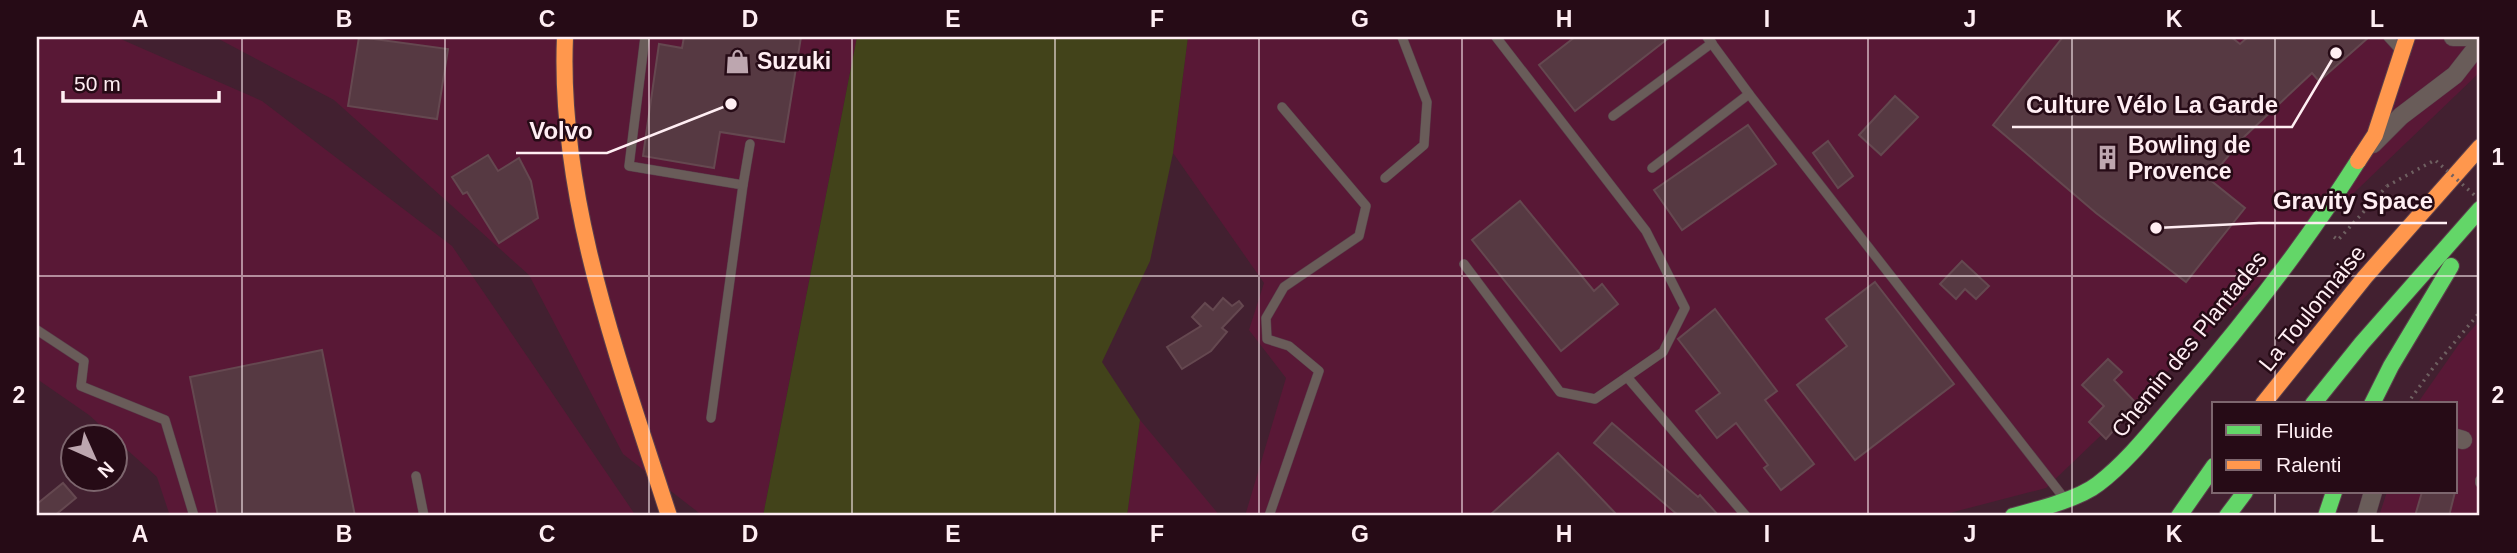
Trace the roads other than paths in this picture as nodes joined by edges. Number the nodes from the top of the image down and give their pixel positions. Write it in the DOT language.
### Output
graph roads {
  1 [pos="565,37"];
  2 [pos="645,37"];
  3 [pos="1402,37"];
  4 [pos="1496,37"];
  5 [pos="2388,37"];
  6 [pos="2452,37"];
  7 [pos="2466,37"];
  8 [pos="1710,40"];
  9 [pos="2480,43"];
  10 [pos="2405,45"];
  11 [pos="1749,94"];
  12 [pos="1282,107"];
  13 [pos="1614,116"];
  14 [pos="750,144"];
  15 [pos="2480,147"];
  16 [pos="2361,157"];
  17 [pos="1652,168"];
  18 [pos="1385,178"];
  19 [pos="743,185"];
  20 [pos="2480,209"];
  21 [pos="2480,226"];
  22 [pos="1464,264"];
  23 [pos="37,330"];
  24 [pos="1627,377"];
  25 [pos="2265,402"];
  26 [pos="2315,402"];
  27 [pos="2373,402"];
  28 [pos="711,418"];
  29 [pos="2212,469"];
  30 [pos="416,475"];
  31 [pos="2244,494"];
  32 [pos="2333,494"];
  33 [pos="2372,494"];
  34 [pos="2065,499"];
  35 [pos="669,514"];
  36 [pos="194,516"];
  37 [pos="424,516"];
  38 [pos="1269,516"];
  39 [pos="1746,516"];
  40 [pos="2013,516"];
  41 [pos="2173,516"];
  42 [pos="2179,516"];
  43 [pos="2227,516"];
  44 [pos="2326,516"];
  45 [pos="2366,516"];
  1 -- 35 [label="main road"];
  2 -- 19 [label="lane"];
  3 -- 18 [label="lane"];
  4 -- 24 [label="lane"];
  5 -- 10 [label="lane"];
  6 -- 7 [label="street"];
  8 -- 11 [label="lane"];
  8 -- 13 [label="lane"];
  9 -- 16 [label="street"];
  10 -- 16 [label="main road, Chemin des Plantades"];
  11 -- 17 [label="lane"];
  11 -- 34 [label="lane"];
  12 -- 38 [label="lane"];
  14 -- 19 [label="lane"];
  15 -- 25 [label="main road, La Toulonnaise"];
  16 -- 34 [label="main road, Chemin des Plantades"];
  19 -- 28 [label="lane"];
  20 -- 26 [label="main road"];
  21 -- 27 [label="main road"];
  22 -- 24 [label="lane"];
  23 -- 36 [label="lane"];
  24 -- 39 [label="lane"];
  29 -- 41 [label="main road"];
  29 -- 42 [label="main road"];
  30 -- 37 [label="lane"];
  31 -- 43 [label="main road"];
  32 -- 44 [label="main road"];
  33 -- 45 [label="street"];
  34 -- 40 [label="main road, Chemin des Plantades"];
}
